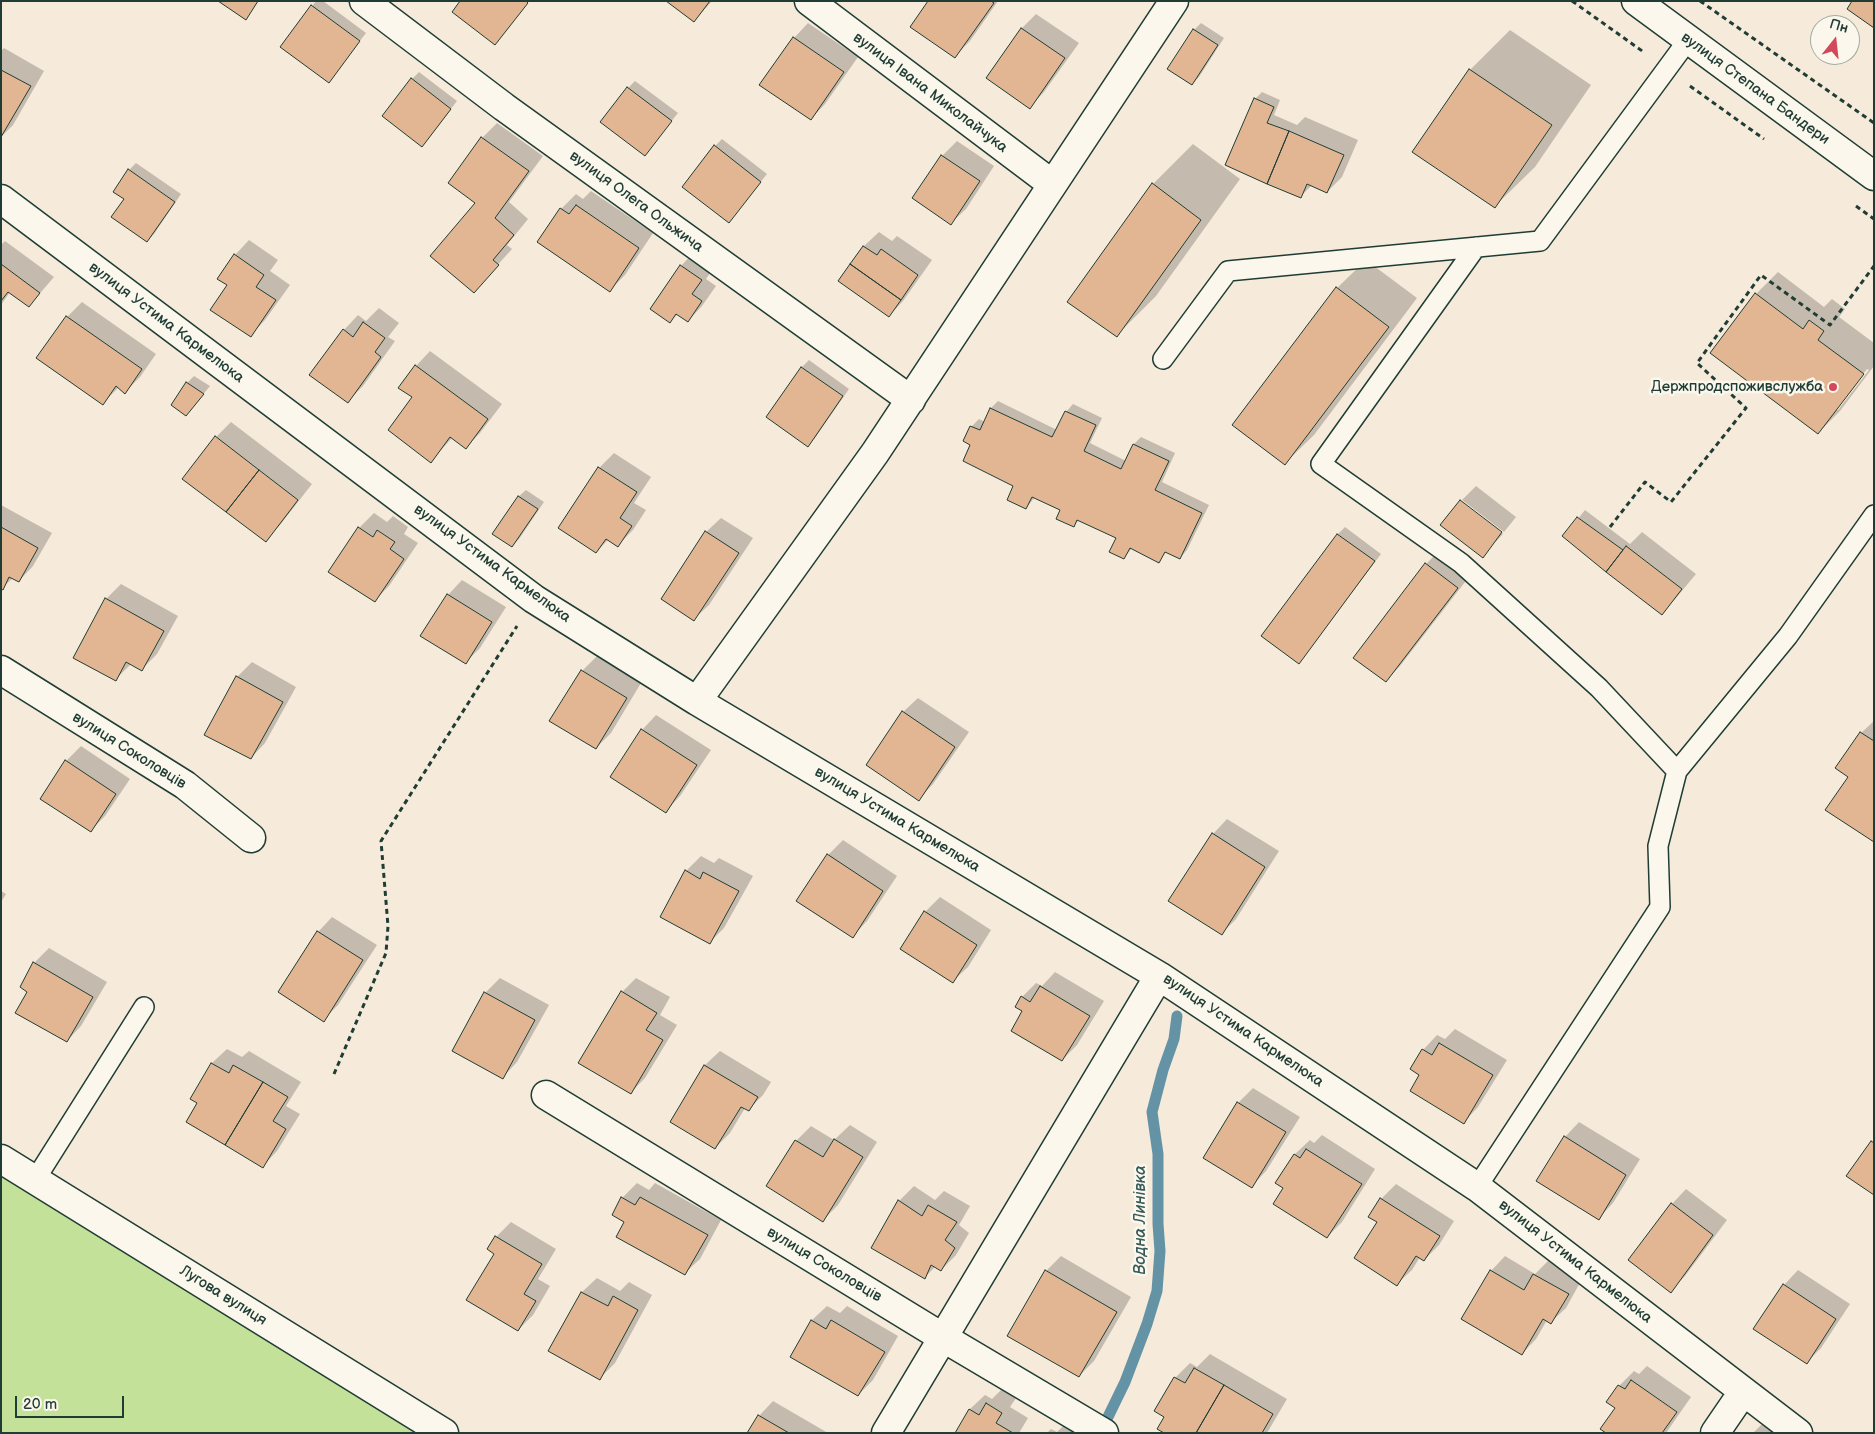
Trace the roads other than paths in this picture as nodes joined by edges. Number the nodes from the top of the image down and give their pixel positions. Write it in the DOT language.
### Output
graph roads {
  1 [pos="364,1"];
  2 [pos="809,1"];
  3 [pos="1174,1"];
  4 [pos="1636,1"];
  5 [pos="1688,40"];
  6 [pos="1874,176"];
  7 [pos="1052,184"];
  8 [pos="1,199"];
  9 [pos="1476,247"];
  10 [pos="1163,359"];
  11 [pos="911,400"];
  12 [pos="1874,515"];
  13 [pos="1,670"];
  14 [pos="697,701"];
  15 [pos="1678,770"];
  16 [pos="251,838"];
  17 [pos="1159,976"];
  18 [pos="144,1007"];
  19 [pos="546,1095"];
  20 [pos="1,1159"];
  21 [pos="35,1180"];
  22 [pos="1477,1187"];
  23 [pos="942,1337"];
  24 [pos="1743,1392"];
  25 [pos="444,1433"];
  26 [pos="886,1433"];
  27 [pos="1104,1433"];
  28 [pos="1715,1433"];
  29 [pos="1798,1433"];
  1 -- 11 [label="street, вулиця Олега Ольжича"];
  2 -- 7 [label="street, вулиця Івана Миколайчука"];
  3 -- 7 [label="street"];
  4 -- 5 [label="street, вулиця Степана Бандери"];
  5 -- 6 [label="street, вулиця Степана Бандери"];
  5 -- 9 [label="lane"];
  7 -- 11 [label="street"];
  8 -- 14 [label="street, вулиця Устима Кармелюка"];
  9 -- 10 [label="lane"];
  9 -- 15 [label="lane"];
  11 -- 14 [label="street"];
  12 -- 15 [label="lane"];
  13 -- 16 [label="street, вулиця Соколовців"];
  14 -- 17 [label="street, вулиця Устима Кармелюка"];
  15 -- 22 [label="lane"];
  17 -- 22 [label="street, вулиця Устима Кармелюка"];
  17 -- 23 [label="street"];
  18 -- 21 [label="lane"];
  19 -- 23 [label="street, вулиця Соколовців"];
  20 -- 21 [label="street, Лугова вулиця"];
  21 -- 25 [label="street, Лугова вулиця"];
  22 -- 24 [label="street, вулиця Устима Кармелюка"];
  23 -- 26 [label="street"];
  23 -- 27 [label="street, вулиця Соколовців"];
  24 -- 28 [label="street"];
  24 -- 29 [label="street, вулиця Устима Кармелюка"];
}
